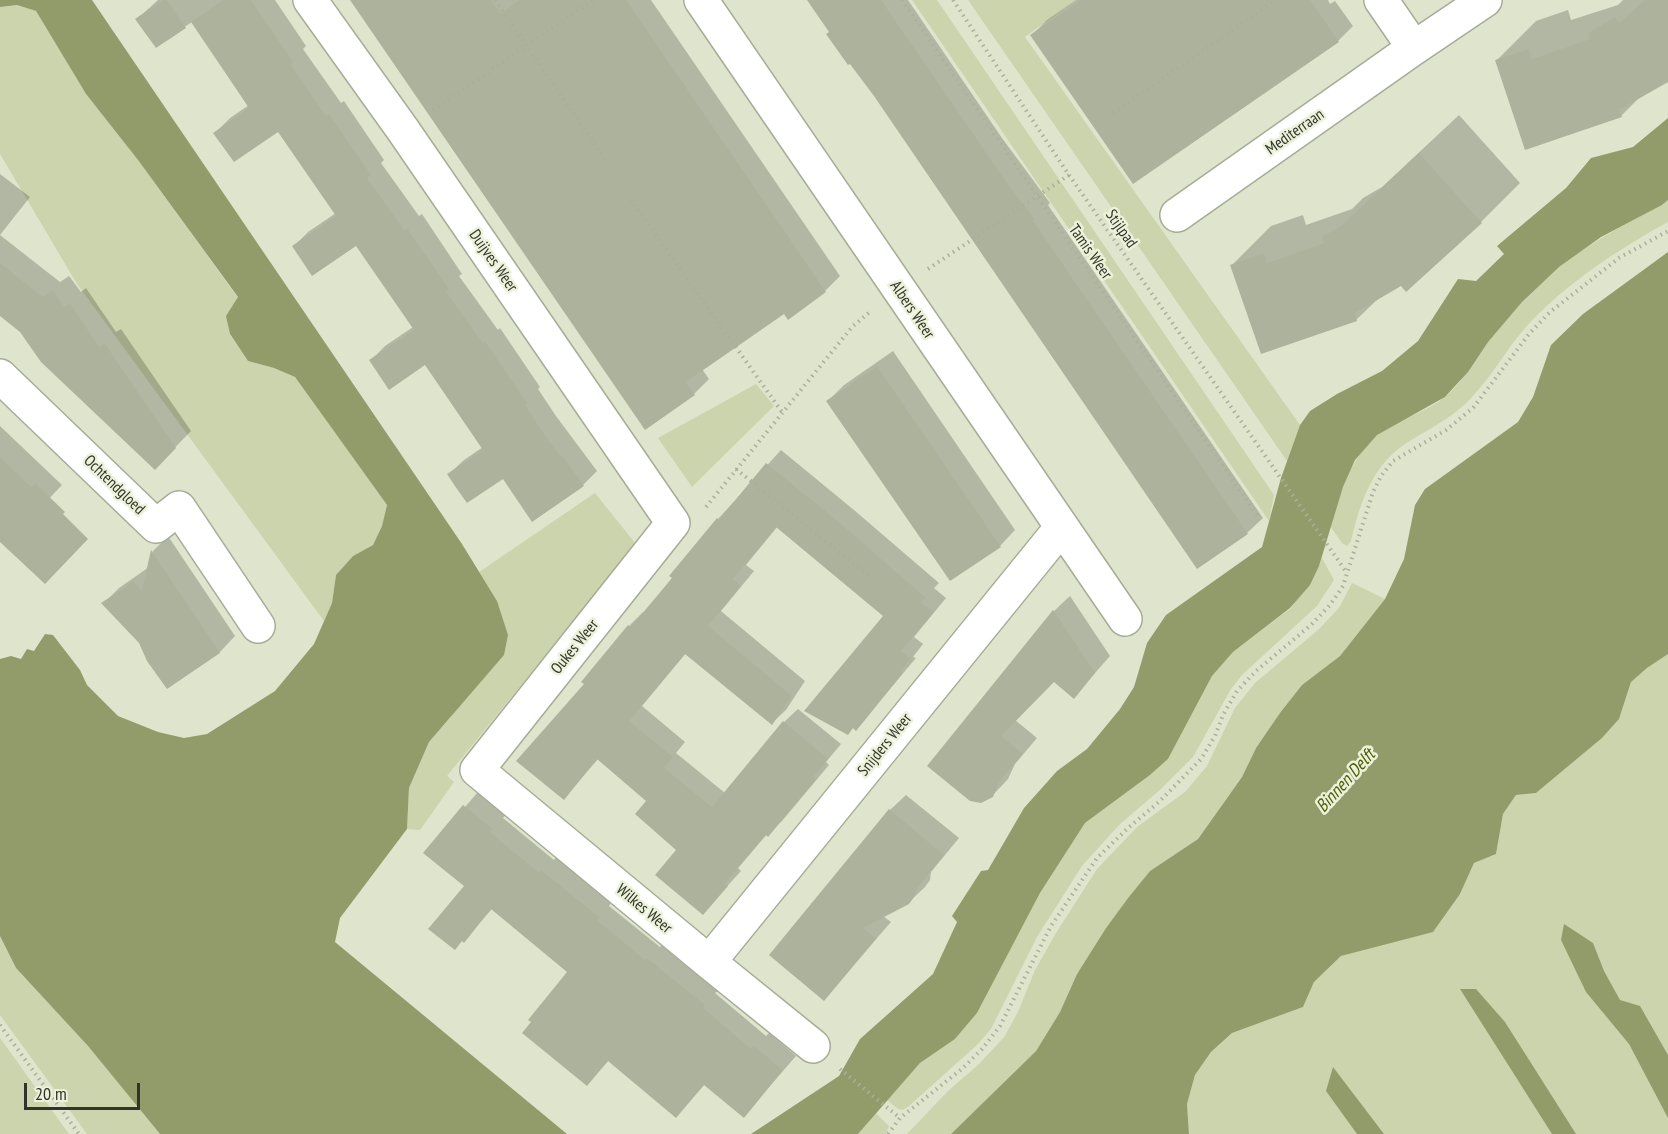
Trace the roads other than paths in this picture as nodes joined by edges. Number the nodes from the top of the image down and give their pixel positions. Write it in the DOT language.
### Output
graph roads {
  1 [pos="310,0"];
  2 [pos="701,0"];
  3 [pos="1380,0"];
  4 [pos="1485,0"];
  5 [pos="1414,48"];
  6 [pos="1177,215"];
  7 [pos="0,376"];
  8 [pos="673,523"];
  9 [pos="1061,528"];
  10 [pos="1125,619"];
  11 [pos="258,626"];
  12 [pos="477,770"];
  13 [pos="708,963"];
  14 [pos="823,1055"];
  1 -- 8 [label="street, Duijves Weer"];
  2 -- 9 [label="street, Albers Weer"];
  3 -- 5 [label="street"];
  4 -- 5 [label="street, Mediterraan"];
  5 -- 6 [label="street, Mediterraan"];
  7 -- 11 [label="street, Ochtendgloed"];
  8 -- 12 [label="street, Oukes Weer"];
  9 -- 10 [label="street, Albers Weer"];
  9 -- 13 [label="street, Snijders Weer"];
  12 -- 13 [label="street, Wilkes Weer"];
  13 -- 14 [label="street, Wilkes Weer"];
}
